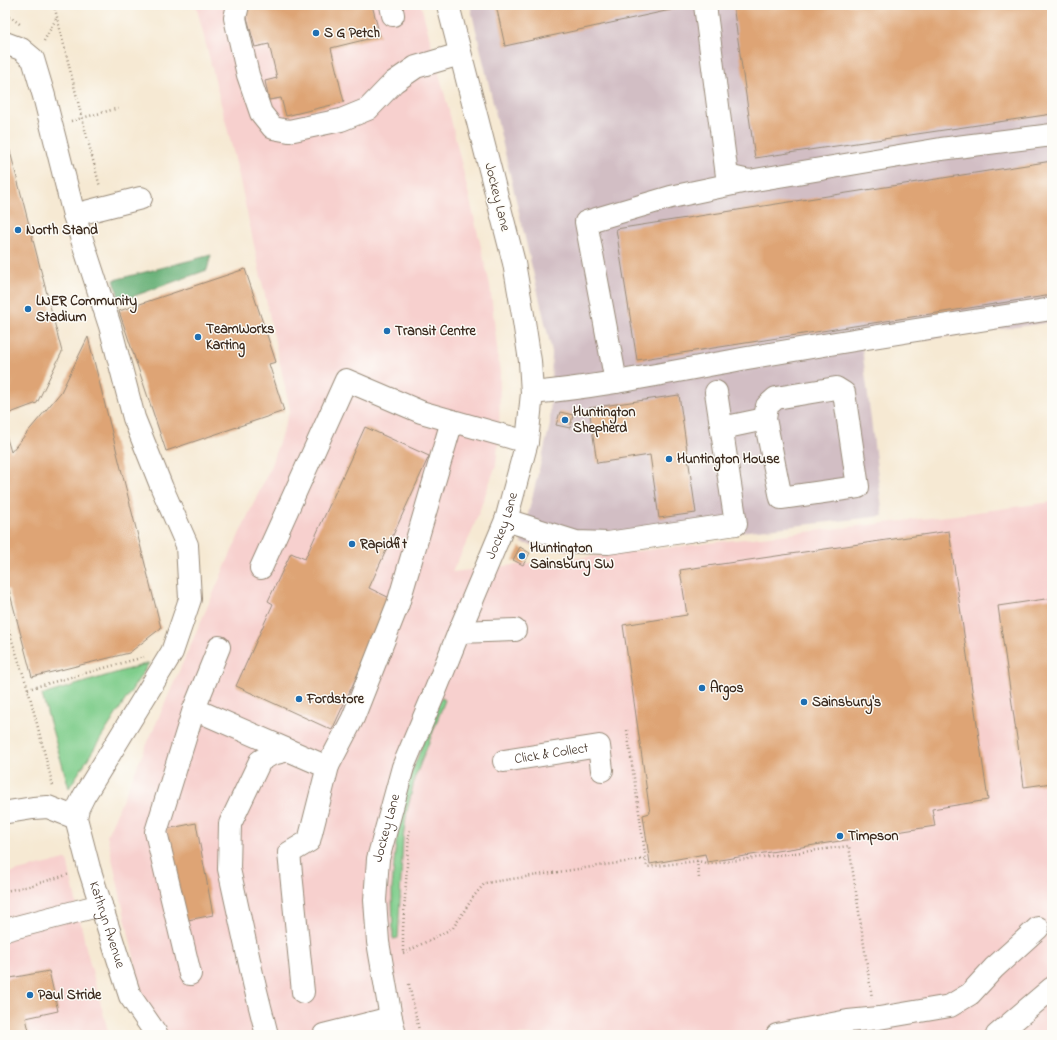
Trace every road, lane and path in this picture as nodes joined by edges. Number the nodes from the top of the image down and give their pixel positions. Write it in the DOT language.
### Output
graph roads {
  1 [pos="54,5"];
  2 [pos="238,5"];
  3 [pos="448,5"];
  4 [pos="705,5"];
  5 [pos="5,43"];
  6 [pos="460,54"];
  7 [pos="119,108"];
  8 [pos="82,118"];
  9 [pos="52,126"];
  10 [pos="1052,135"];
  11 [pos="749,181"];
  12 [pos="141,198"];
  13 [pos="106,207"];
  14 [pos="74,215"];
  15 [pos="1052,309"];
  16 [pos="616,382"];
  17 [pos="716,392"];
  18 [pos="532,393"];
  19 [pos="765,419"];
  20 [pos="452,421"];
  21 [pos="722,428"];
  22 [pos="527,442"];
  23 [pos="506,520"];
  24 [pos="261,568"];
  25 [pos="5,619"];
  26 [pos="515,630"];
  27 [pos="459,632"];
  28 [pos="219,647"];
  29 [pos="172,652"];
  30 [pos="28,689"];
  31 [pos="194,709"];
  32 [pos="627,730"];
  33 [pos="288,750"];
  34 [pos="504,761"];
  35 [pos="328,766"];
  36 [pos="602,770"];
  37 [pos="8,812"];
  38 [pos="77,813"];
  39 [pos="411,826"];
  40 [pos="646,858"];
  41 [pos="696,861"];
  42 [pos="89,868"];
  43 [pos="699,878"];
  44 [pos="5,891"];
  45 [pos="101,905"];
  46 [pos="1038,928"];
  47 [pos="5,930"];
  48 [pos="403,953"];
  49 [pos="404,960"];
  50 [pos="190,974"];
  51 [pos="408,982"];
  52 [pos="1052,988"];
  53 [pos="303,992"];
  54 [pos="873,1024"];
  55 [pos="393,1027"];
  56 [pos="157,1035"];
  57 [pos="267,1035"];
  58 [pos="324,1035"];
  59 [pos="420,1035"];
  60 [pos="777,1035"];
  61 [pos="997,1035"];
  1 -- 8 [label="path"];
  2 -- 6 [label="street"];
  3 -- 6 [label="street, Jockey Lane"];
  4 -- 11 [label="street"];
  5 -- 9 [label="street"];
  6 -- 18 [label="street, Jockey Lane"];
  7 -- 8 [label="path"];
  8 -- 9 [label="path"];
  8 -- 13 [label="path"];
  9 -- 14 [label="street"];
  10 -- 11 [label="street"];
  11 -- 16 [label="street"];
  12 -- 13 [label="street"];
  13 -- 14 [label="street"];
  14 -- 29 [label="street"];
  15 -- 16 [label="street"];
  16 -- 18 [label="street"];
  17 -- 21 [label="street"];
  18 -- 22 [label="street, Jockey Lane"];
  19 -- 19 [label="street"];
  19 -- 21 [label="street"];
  20 -- 22 [label="street"];
  20 -- 24 [label="street"];
  20 -- 35 [label="street"];
  21 -- 23 [label="street"];
  22 -- 23 [label="street, Jockey Lane"];
  23 -- 27 [label="street, Jockey Lane"];
  25 -- 30 [label="path"];
  26 -- 27 [label="street"];
  27 -- 55 [label="street, Jockey Lane"];
  28 -- 31 [label="street"];
  29 -- 30 [label="path"];
  29 -- 38 [label="street"];
  30 -- 38 [label="path"];
  31 -- 33 [label="street"];
  31 -- 50 [label="street"];
  32 -- 40 [label="path"];
  33 -- 35 [label="street"];
  33 -- 57 [label="street"];
  34 -- 36 [label="street, Click & Collect"];
  35 -- 53 [label="street"];
  37 -- 38 [label="street"];
  38 -- 42 [label="street, Kathryn Avenue"];
  39 -- 48 [label="path"];
  40 -- 41 [label="path"];
  40 -- 48 [label="path"];
  41 -- 43 [label="path"];
  41 -- 54 [label="path"];
  42 -- 44 [label="path"];
  42 -- 45 [label="street, Kathryn Avenue"];
  45 -- 47 [label="street"];
  45 -- 56 [label="street, Kathryn Avenue"];
  46 -- 54 [label="street"];
  48 -- 49 [label="path"];
  51 -- 59 [label="path"];
  52 -- 61 [label="street"];
  54 -- 60 [label="street"];
  55 -- 58 [label="street"];
}
